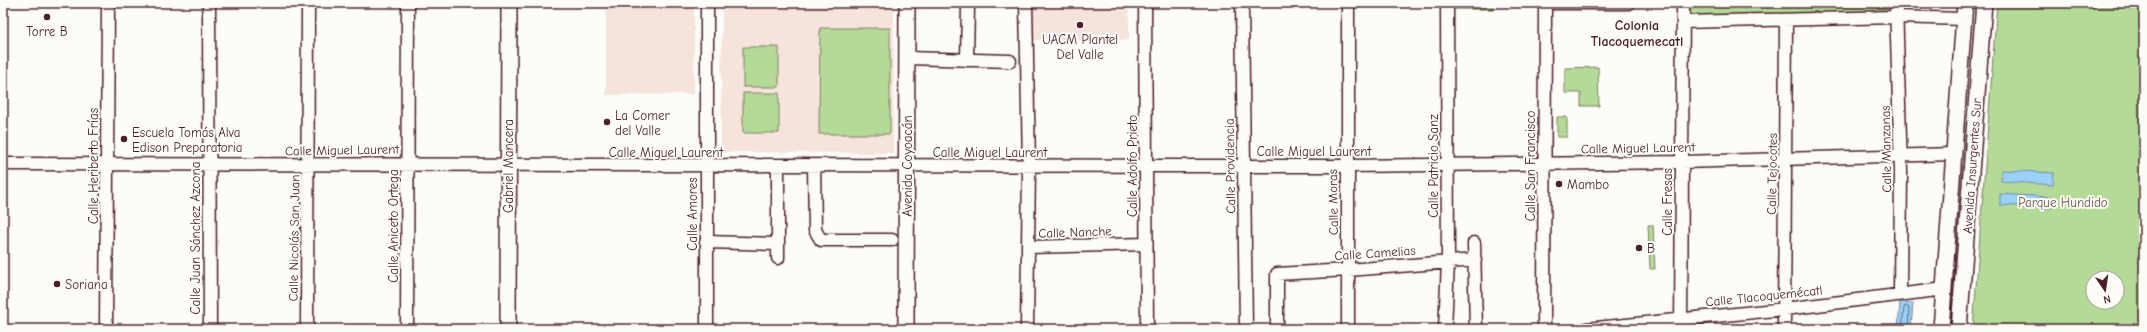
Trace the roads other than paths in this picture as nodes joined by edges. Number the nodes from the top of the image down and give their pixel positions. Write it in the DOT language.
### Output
graph roads {
  1 [pos="108,3"];
  2 [pos="209,3"];
  3 [pos="308,3"];
  4 [pos="408,3"];
  5 [pos="509,3"];
  6 [pos="707,3"];
  7 [pos="907,3"];
  8 [pos="1026,3"];
  9 [pos="1145,3"];
  10 [pos="1242,3"];
  11 [pos="1348,3"];
  12 [pos="1447,3"];
  13 [pos="1545,3"];
  14 [pos="1629,3"];
  15 [pos="1684,3"];
  16 [pos="1896,3"];
  17 [pos="1965,3"];
  18 [pos="1984,3"];
  19 [pos="968,6"];
  20 [pos="1896,17"];
  21 [pos="1963,18"];
  22 [pos="1786,20"];
  23 [pos="1683,22"];
  24 [pos="907,58"];
  25 [pos="967,60"];
  26 [pos="1010,61"];
  27 [pos="1954,154"];
  28 [pos="1900,155"];
  29 [pos="1786,159"];
  30 [pos="1682,162"];
  31 [pos="407,163"];
  32 [pos="1544,163"];
  33 [pos="3,164"];
  34 [pos="308,164"];
  35 [pos="1447,164"];
  36 [pos="107,165"];
  37 [pos="209,165"];
  38 [pos="1146,165"];
  39 [pos="508,166"];
  40 [pos="706,166"];
  41 [pos="778,166"];
  42 [pos="814,166"];
  43 [pos="907,166"];
  44 [pos="1244,166"];
  45 [pos="1347,166"];
  46 [pos="1029,167"];
  47 [pos="892,240"];
  48 [pos="706,242"];
  49 [pos="1474,243"];
  50 [pos="778,244"];
  51 [pos="1146,244"];
  52 [pos="1029,247"];
  53 [pos="778,258"];
  54 [pos="1475,260"];
  55 [pos="1448,262"];
  56 [pos="1348,270"];
  57 [pos="1945,289"];
  58 [pos="1900,294"];
  59 [pos="1785,309"];
  60 [pos="1681,324"];
  61 [pos="106,329"];
  62 [pos="210,329"];
  63 [pos="306,329"];
  64 [pos="407,329"];
  65 [pos="508,329"];
  66 [pos="707,329"];
  67 [pos="906,329"];
  68 [pos="1027,329"];
  69 [pos="1147,329"];
  70 [pos="1246,329"];
  71 [pos="1277,329"];
  72 [pos="1348,329"];
  73 [pos="1445,329"];
  74 [pos="1476,329"];
  75 [pos="1544,329"];
  76 [pos="1586,329"];
  77 [pos="1784,329"];
  78 [pos="1941,329"];
  79 [pos="1959,329"];
  1 -- 36 [label="street, Calle Heriberto Frías"];
  2 -- 37 [label="street, Calle Juan Sánchez Azcona"];
  3 -- 34 [label="street, Calle Nicolás San Juan"];
  4 -- 31 [label="street, Calle Aniceto Ortega"];
  5 -- 39 [label="main road, Gabriel Mancera"];
  6 -- 40 [label="street, Calle Amores"];
  7 -- 24 [label="main road, Avenida Coyoacán"];
  8 -- 46 [label="street"];
  9 -- 38 [label="street, Calle Adolfo Prieto"];
  10 -- 44 [label="street, Calle Providencia"];
  11 -- 45 [label="street, Calle Moras"];
  12 -- 35 [label="street, Calle Patricio Sanz"];
  13 -- 14 [label="street"];
  13 -- 32 [label="street, Calle San Francisco"];
  15 -- 23 [label="street, Calle Fresas"];
  16 -- 20 [label="street, Calle Manzanas"];
  17 -- 21 [label="main road, Avenida Insurgentes Sur"];
  18 -- 79 [label="main road, Avenida Insurgentes Sur"];
  19 -- 25 [label="street"];
  20 -- 21 [label="street"];
  20 -- 22 [label="street"];
  20 -- 28 [label="street, Calle Manzanas"];
  21 -- 27 [label="main road, Avenida Insurgentes Sur"];
  22 -- 23 [label="street"];
  22 -- 29 [label="street, Calle Tejocotes"];
  23 -- 30 [label="street, Calle Fresas"];
  24 -- 25 [label="street"];
  24 -- 43 [label="main road, Avenida Coyoacán"];
  25 -- 26 [label="street"];
  27 -- 28 [label="street, Calle Miguel Laurent"];
  27 -- 57 [label="main road, Avenida Insurgentes Sur"];
  28 -- 29 [label="street, Calle Miguel Laurent"];
  28 -- 58 [label="street, Calle Manzanas"];
  29 -- 30 [label="street, Calle Miguel Laurent"];
  29 -- 59 [label="street, Calle Tejocotes"];
  30 -- 32 [label="street, Calle Miguel Laurent"];
  30 -- 60 [label="street, Calle Fresas"];
  31 -- 34 [label="street, Calle Miguel Laurent"];
  31 -- 39 [label="street, Calle Miguel Laurent"];
  31 -- 64 [label="street, Calle Aniceto Ortega"];
  32 -- 35 [label="street, Calle Miguel Laurent"];
  32 -- 75 [label="street, Calle San Francisco"];
  33 -- 36 [label="street, Calle Miguel Laurent"];
  34 -- 37 [label="street, Calle Miguel Laurent"];
  34 -- 63 [label="street, Calle Nicolás San Juan"];
  35 -- 45 [label="street, Calle Miguel Laurent"];
  35 -- 55 [label="street, Calle Patricio Sanz"];
  36 -- 37 [label="street, Calle Miguel Laurent"];
  36 -- 61 [label="street, Calle Heriberto Frías"];
  37 -- 62 [label="street, Calle Juan Sánchez Azcona"];
  38 -- 44 [label="street, Calle Miguel Laurent"];
  38 -- 46 [label="street, Calle Miguel Laurent"];
  38 -- 51 [label="street, Calle Adolfo Prieto"];
  39 -- 40 [label="street, Calle Miguel Laurent"];
  39 -- 65 [label="main road, Gabriel Mancera"];
  40 -- 41 [label="street, Calle Miguel Laurent"];
  40 -- 48 [label="street, Calle Amores"];
  41 -- 42 [label="street, Calle Miguel Laurent"];
  41 -- 50 [label="street"];
  42 -- 43 [label="street, Calle Miguel Laurent"];
  42 -- 47 [label="street"];
  43 -- 46 [label="street, Calle Miguel Laurent"];
  43 -- 67 [label="main road, Avenida Coyoacán"];
  44 -- 45 [label="street, Calle Miguel Laurent"];
  44 -- 70 [label="street, Calle Providencia"];
  45 -- 56 [label="street, Calle Moras"];
  46 -- 52 [label="street"];
  48 -- 50 [label="street"];
  48 -- 66 [label="street, Calle Amores"];
  49 -- 54 [label="street"];
  50 -- 53 [label="street"];
  51 -- 52 [label="street, Calle Nanche"];
  51 -- 69 [label="street, Calle Adolfo Prieto"];
  52 -- 68 [label="street"];
  54 -- 55 [label="street, Calle Camelias"];
  54 -- 74 [label="street"];
  55 -- 56 [label="street, Calle Camelias"];
  55 -- 73 [label="street, Calle Patricio Sanz"];
  56 -- 71 [label="street, Calle Camelias"];
  56 -- 72 [label="street, Calle Moras"];
  57 -- 58 [label="street, Calle Tlacoquemécatl"];
  57 -- 78 [label="main road, Avenida Insurgentes Sur"];
  58 -- 59 [label="street, Calle Tlacoquemécatl"];
  59 -- 60 [label="street, Calle Tlacoquemécatl"];
  59 -- 77 [label="street, Calle Tejocotes"];
  60 -- 76 [label="street, Calle Tlacoquemécatl"];
}
